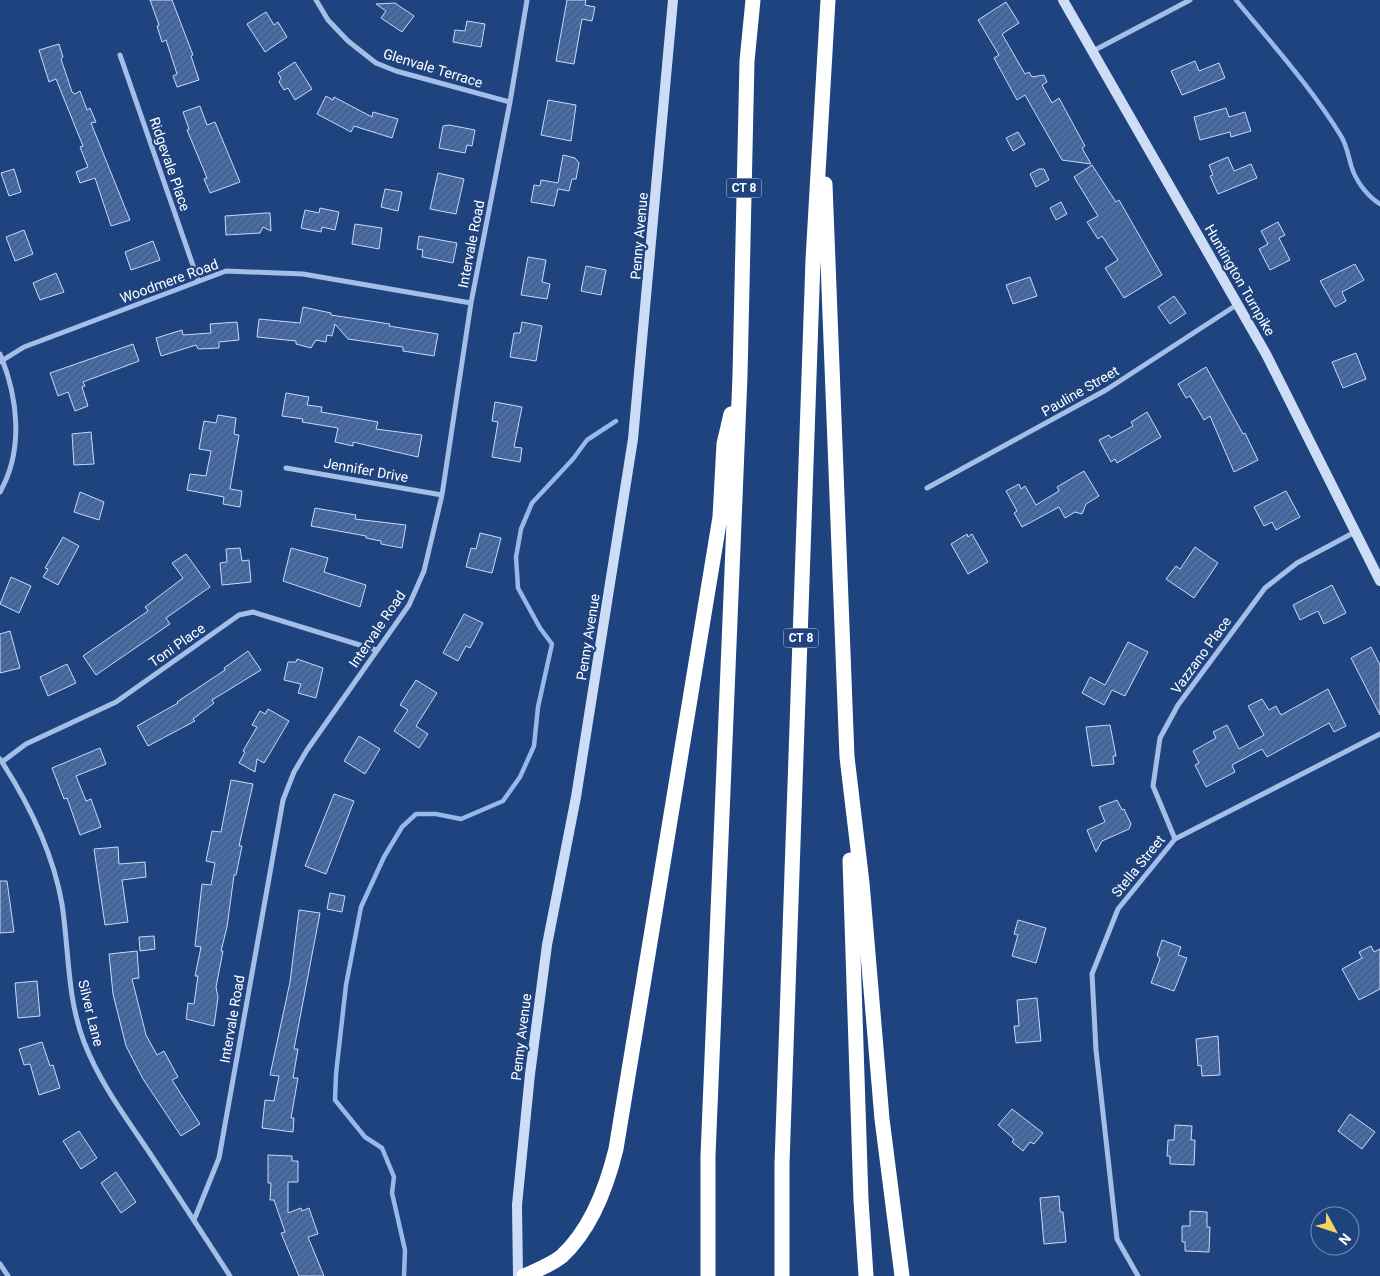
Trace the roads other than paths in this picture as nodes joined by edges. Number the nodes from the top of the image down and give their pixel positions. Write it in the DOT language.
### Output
graph roads {
  1 [pos="316,0"];
  2 [pos="527,0"];
  3 [pos="673,0"];
  4 [pos="753,0"];
  5 [pos="828,0"];
  6 [pos="1063,0"];
  7 [pos="1190,0"];
  8 [pos="1093,51"];
  9 [pos="120,55"];
  10 [pos="821,84"];
  11 [pos="510,102"];
  12 [pos="198,280"];
  13 [pos="471,303"];
  14 [pos="1238,303"];
  15 [pos="0,354"];
  16 [pos="1,362"];
  17 [pos="740,376"];
  18 [pos="286,468"];
  19 [pos="927,488"];
  20 [pos="0,492"];
  21 [pos="442,495"];
  22 [pos="1355,532"];
  23 [pos="1380,581"];
  24 [pos="376,650"];
  25 [pos="1380,734"];
  26 [pos="847,758"];
  27 [pos="1,760"];
  28 [pos="1175,839"];
  29 [pos="194,1220"];
  30 [pos="0,1264"];
  31 [pos="8,1276"];
  32 [pos="230,1276"];
  33 [pos="518,1276"];
  34 [pos="524,1276"];
  35 [pos="708,1276"];
  36 [pos="782,1276"];
  37 [pos="866,1276"];
  38 [pos="902,1276"];
  39 [pos="1138,1276"];
  1 -- 11 [label="street, Glenvale Terrace"];
  2 -- 11 [label="street, Intervale Road"];
  3 -- 33 [label="main road, Penny Avenue"];
  4 -- 17 [label="highway, CT 8"];
  5 -- 10 [label="highway, CT 8"];
  6 -- 8 [label="main road, Huntington Turnpike"];
  7 -- 8 [label="street"];
  8 -- 14 [label="main road, Huntington Turnpike"];
  9 -- 12 [label="street, Ridgevale Place"];
  10 -- 26 [label="highway"];
  10 -- 36 [label="highway, CT 8"];
  11 -- 13 [label="street, Intervale Road"];
  12 -- 13 [label="street, Woodmere Road"];
  12 -- 16 [label="street, Woodmere Road"];
  13 -- 21 [label="street, Intervale Road"];
  14 -- 19 [label="street, Pauline Street"];
  14 -- 22 [label="main road, Huntington Turnpike"];
  15 -- 16 [label="street"];
  16 -- 20 [label="street"];
  17 -- 34 [label="highway"];
  17 -- 35 [label="highway, CT 8"];
  18 -- 21 [label="street, Jennifer Drive"];
  21 -- 24 [label="street, Intervale Road"];
  22 -- 23 [label="main road, Huntington Turnpike"];
  22 -- 28 [label="street, Vazzano Place"];
  24 -- 27 [label="street, Toni Place"];
  24 -- 29 [label="street, Intervale Road"];
  25 -- 28 [label="street, Stella Street"];
  26 -- 37 [label="highway"];
  26 -- 38 [label="highway"];
  27 -- 29 [label="street, Silver Lane"];
  28 -- 39 [label="street, Stella Street"];
  29 -- 32 [label="street, Silver Lane"];
  30 -- 31 [label="street"];
}
